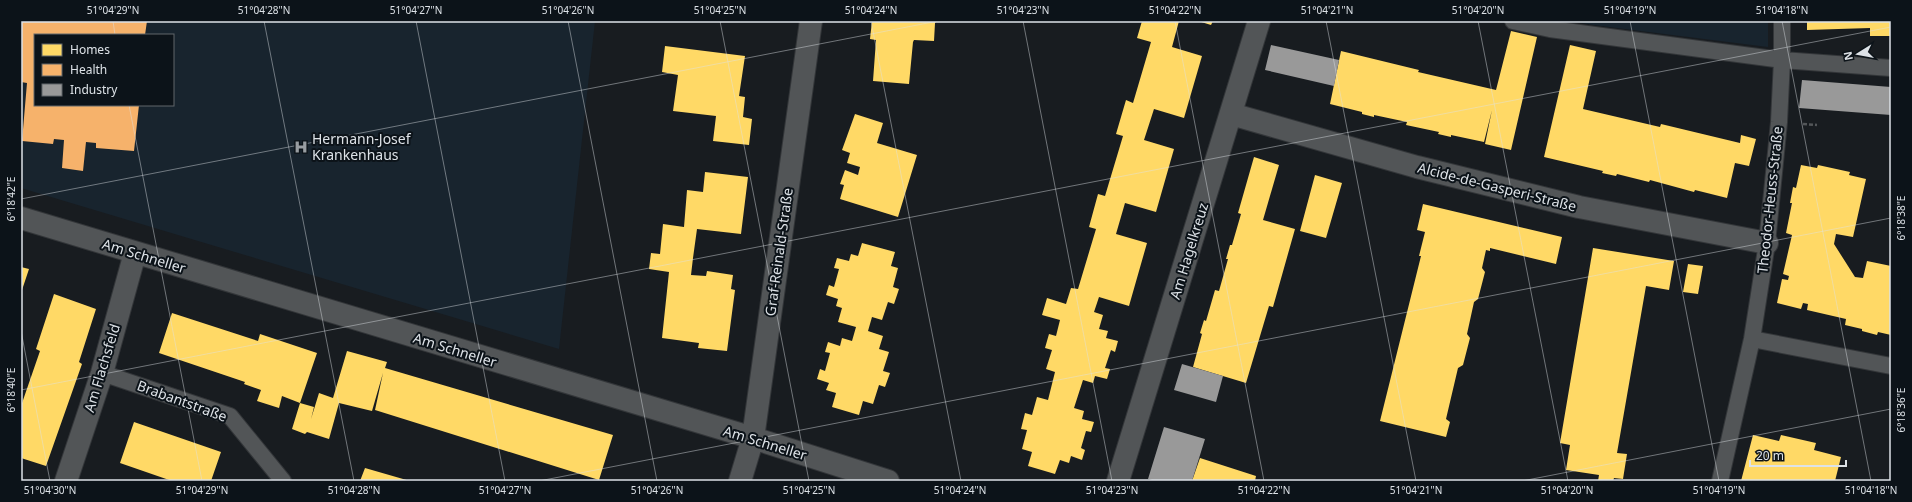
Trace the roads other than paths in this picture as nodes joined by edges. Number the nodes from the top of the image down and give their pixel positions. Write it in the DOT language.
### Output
graph roads {
  1 [pos="811,21"];
  2 [pos="1259,21"];
  3 [pos="1513,21"];
  4 [pos="1782,21"];
  5 [pos="1782,60"];
  6 [pos="1891,68"];
  7 [pos="1232,114"];
  8 [pos="21,218"];
  9 [pos="1767,243"];
  10 [pos="135,253"];
  11 [pos="1752,339"];
  12 [pos="1891,366"];
  13 [pos="102,373"];
  14 [pos="753,438"];
  15 [pos="66,481"];
  16 [pos="283,481"];
  17 [pos="740,481"];
  18 [pos="888,481"];
  19 [pos="1118,481"];
  20 [pos="1720,481"];
  1 -- 14 [label="street, Graf-Reinald-Straße"];
  2 -- 7 [label="street, Am Hagelkreuz"];
  3 -- 5 [label="lane"];
  4 -- 5 [label="lane, Theodor-Heuss-Straße"];
  5 -- 6 [label="lane"];
  5 -- 9 [label="lane, Theodor-Heuss-Straße"];
  7 -- 9 [label="street, Alcide-de-Gasperi-Straße"];
  7 -- 19 [label="street, Am Hagelkreuz"];
  8 -- 10 [label="street, Am Schneller"];
  9 -- 11 [label="lane, Theodor-Heuss-Straße"];
  10 -- 13 [label="street, Am Flachsfeld"];
  10 -- 14 [label="street, Am Schneller"];
  11 -- 12 [label="lane"];
  11 -- 20 [label="lane, Theodor-Heuss-Straße"];
  13 -- 15 [label="street, Am Flachsfeld"];
  13 -- 16 [label="lane, Brabantstraße"];
  14 -- 17 [label="street, Graf-Reinald-Straße"];
  14 -- 18 [label="street, Am Schneller"];
}
